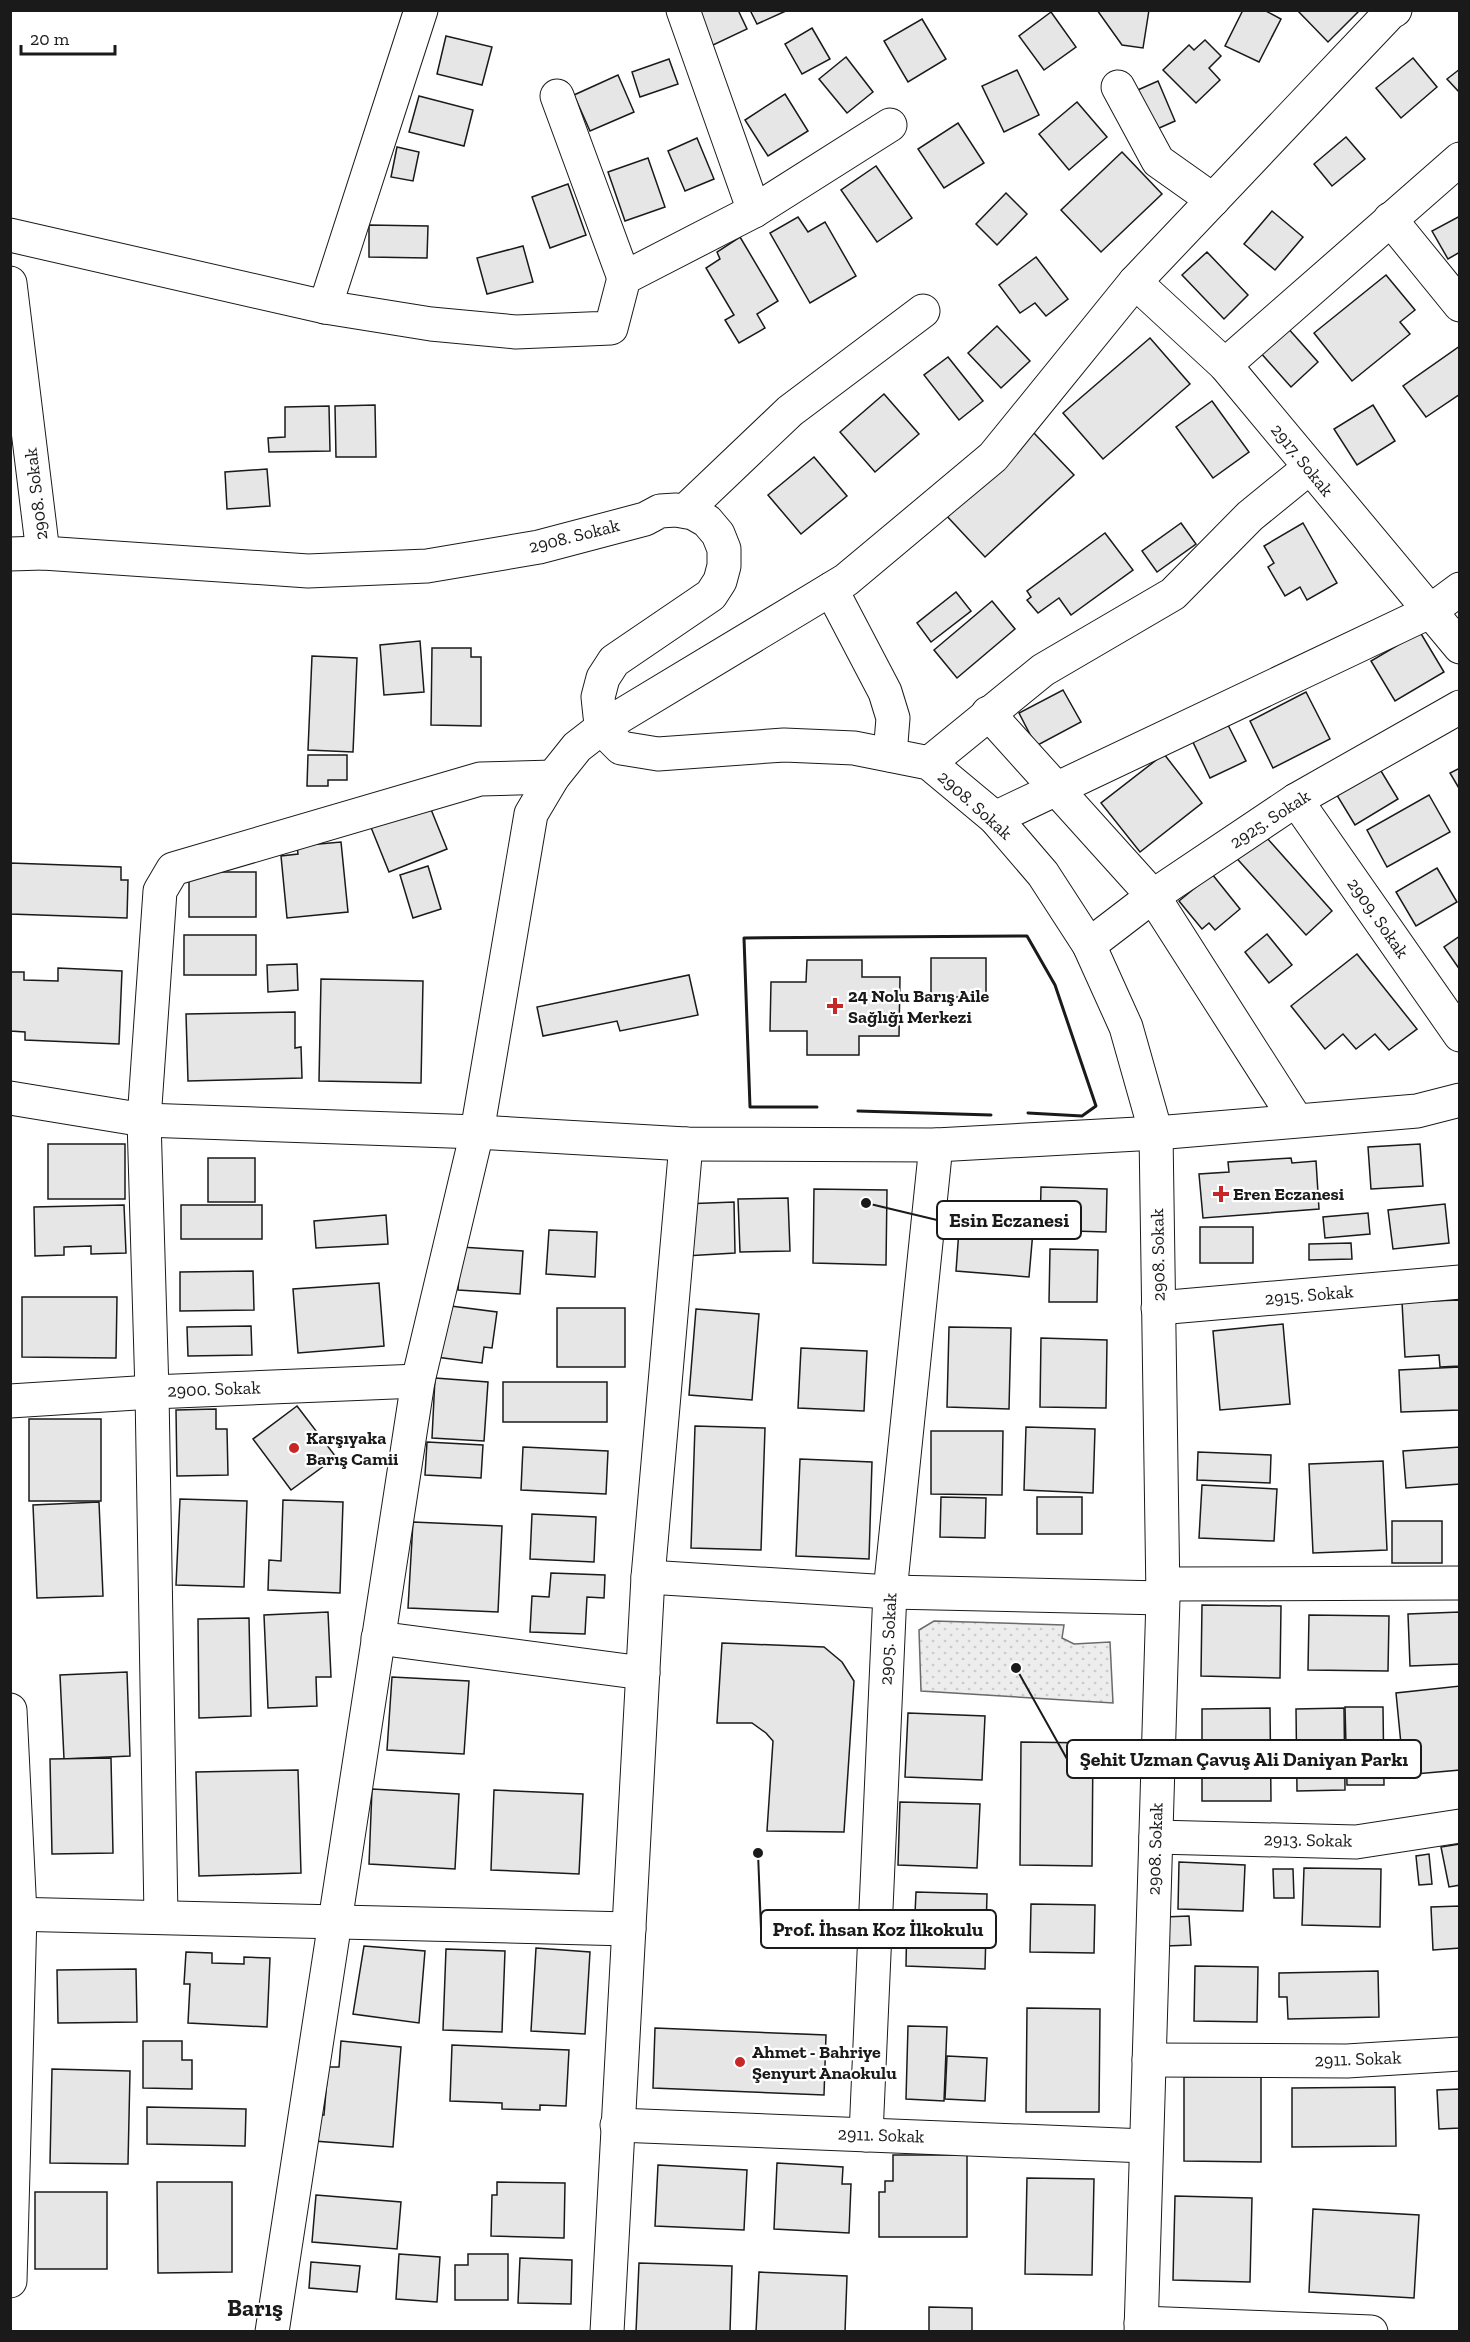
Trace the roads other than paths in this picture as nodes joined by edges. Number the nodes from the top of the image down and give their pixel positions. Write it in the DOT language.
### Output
graph roads {
  1 [pos="421,10"];
  2 [pos="683,10"];
  3 [pos="1395,10"];
  4 [pos="1118,87"];
  5 [pos="557,96"];
  6 [pos="890,125"];
  7 [pos="1460,159"];
  8 [pos="1213,200"];
  9 [pos="754,211"];
  10 [pos="1390,219"];
  11 [pos="10,235"];
  12 [pos="624,278"];
  13 [pos="1135,282"];
  14 [pos="10,283"];
  15 [pos="1460,305"];
  16 [pos="325,307"];
  17 [pos="924,311"];
  18 [pos="1225,364"];
  19 [pos="1309,468"];
  20 [pos="685,511"];
  21 [pos="43,553"];
  22 [pos="10,554"];
  23 [pos="1460,589"];
  24 [pos="831,590"];
  25 [pos="1429,612"];
  26 [pos="1460,647"];
  27 [pos="1460,707"];
  28 [pos="988,713"];
  29 [pos="604,726"];
  30 [pos="890,755"];
  31 [pos="929,764"];
  32 [pos="553,777"];
  33 [pos="1056,789"];
  34 [pos="1296,800"];
  35 [pos="995,818"];
  36 [pos="1153,896"];
  37 [pos="1089,945"];
  38 [pos="1460,1035"];
  39 [pos="10,1098"];
  40 [pos="1460,1100"];
  41 [pos="144,1120"];
  42 [pos="1296,1120"];
  43 [pos="477,1132"];
  44 [pos="1156,1133"];
  45 [pos="686,1144"];
  46 [pos="936,1145"];
  47 [pos="1460,1282"];
  48 [pos="1158,1308"];
  49 [pos="418,1381"];
  50 [pos="152,1392"];
  51 [pos="10,1401"];
  52 [pos="648,1577"];
  53 [pos="1460,1583"];
  54 [pos="1163,1591"];
  55 [pos="890,1592"];
  56 [pos="378,1638"];
  57 [pos="643,1673"];
  58 [pos="10,1710"];
  59 [pos="1460,1826"];
  60 [pos="1156,1837"];
  61 [pos="15,1914"];
  62 [pos="161,1917"];
  63 [pos="334,1921"];
  64 [pos="629,1929"];
  65 [pos="1460,2054"];
  66 [pos="1149,2060"];
  67 [pos="617,2125"];
  68 [pos="866,2135"];
  69 [pos="1146,2146"];
  70 [pos="10,2281"];
  71 [pos="1141,2327"];
  72 [pos="272,2331"];
  73 [pos="607,2331"];
  74 [pos="1371,2331"];
  1 -- 16 [label="street"];
  2 -- 9 [label="street"];
  3 -- 8 [label="street"];
  4 -- 8 [label="street"];
  5 -- 12 [label="street"];
  6 -- 9 [label="street"];
  7 -- 10 [label="street"];
  8 -- 13 [label="street"];
  9 -- 12 [label="street"];
  10 -- 15 [label="street"];
  10 -- 18 [label="street"];
  11 -- 16 [label="street"];
  12 -- 16 [label="street"];
  13 -- 18 [label="street, 2917. Sokak"];
  13 -- 24 [label="street"];
  14 -- 21 [label="street, 2908. Sokak"];
  17 -- 20 [label="street"];
  18 -- 19 [label="street, 2917. Sokak"];
  19 -- 25 [label="street, 2917. Sokak"];
  19 -- 28 [label="street"];
  20 -- 21 [label="street, 2908. Sokak"];
  20 -- 29 [label="street, 2908. Sokak"];
  21 -- 22 [label="street"];
  23 -- 25 [label="street"];
  24 -- 29 [label="street"];
  24 -- 30 [label="street"];
  25 -- 26 [label="street, 2917. Sokak"];
  25 -- 33 [label="street"];
  27 -- 34 [label="street, 2925. Sokak"];
  28 -- 31 [label="street"];
  28 -- 33 [label="street"];
  29 -- 30 [label="street, 2908. Sokak"];
  29 -- 32 [label="street"];
  30 -- 31 [label="street, 2908. Sokak"];
  31 -- 35 [label="street, 2908. Sokak"];
  32 -- 41 [label="street"];
  32 -- 43 [label="street"];
  33 -- 35 [label="street"];
  33 -- 36 [label="street"];
  34 -- 36 [label="street, 2925. Sokak"];
  34 -- 38 [label="street, 2909. Sokak"];
  35 -- 37 [label="street, 2908. Sokak"];
  36 -- 37 [label="street, 2925. Sokak"];
  36 -- 42 [label="street"];
  37 -- 44 [label="street, 2908. Sokak"];
  39 -- 41 [label="street"];
  40 -- 42 [label="street"];
  41 -- 43 [label="street"];
  41 -- 50 [label="street"];
  42 -- 44 [label="street"];
  43 -- 45 [label="street"];
  43 -- 49 [label="street"];
  44 -- 46 [label="street"];
  44 -- 48 [label="street, 2908. Sokak"];
  45 -- 46 [label="street"];
  45 -- 52 [label="street"];
  46 -- 55 [label="street, 2905. Sokak"];
  47 -- 48 [label="street, 2915. Sokak"];
  48 -- 54 [label="street, 2908. Sokak"];
  49 -- 50 [label="street, 2900. Sokak"];
  49 -- 56 [label="street"];
  50 -- 51 [label="street, 2900. Sokak"];
  50 -- 62 [label="street"];
  52 -- 55 [label="street"];
  52 -- 57 [label="street"];
  53 -- 54 [label="street"];
  54 -- 55 [label="street"];
  54 -- 60 [label="street, 2908. Sokak"];
  55 -- 68 [label="street, 2905. Sokak"];
  56 -- 57 [label="street"];
  56 -- 63 [label="street"];
  57 -- 64 [label="street"];
  58 -- 61 [label="street"];
  59 -- 60 [label="street, 2913. Sokak"];
  60 -- 66 [label="street, 2908. Sokak"];
  61 -- 62 [label="street"];
  61 -- 70 [label="street"];
  62 -- 63 [label="street"];
  63 -- 64 [label="street"];
  63 -- 72 [label="street"];
  64 -- 67 [label="street"];
  65 -- 66 [label="street, 2911. Sokak"];
  66 -- 69 [label="street, 2908. Sokak"];
  67 -- 68 [label="street, 2911. Sokak"];
  67 -- 73 [label="street"];
  68 -- 69 [label="street, 2911. Sokak"];
  69 -- 71 [label="street, 2908. Sokak"];
  71 -- 74 [label="street"];
}
